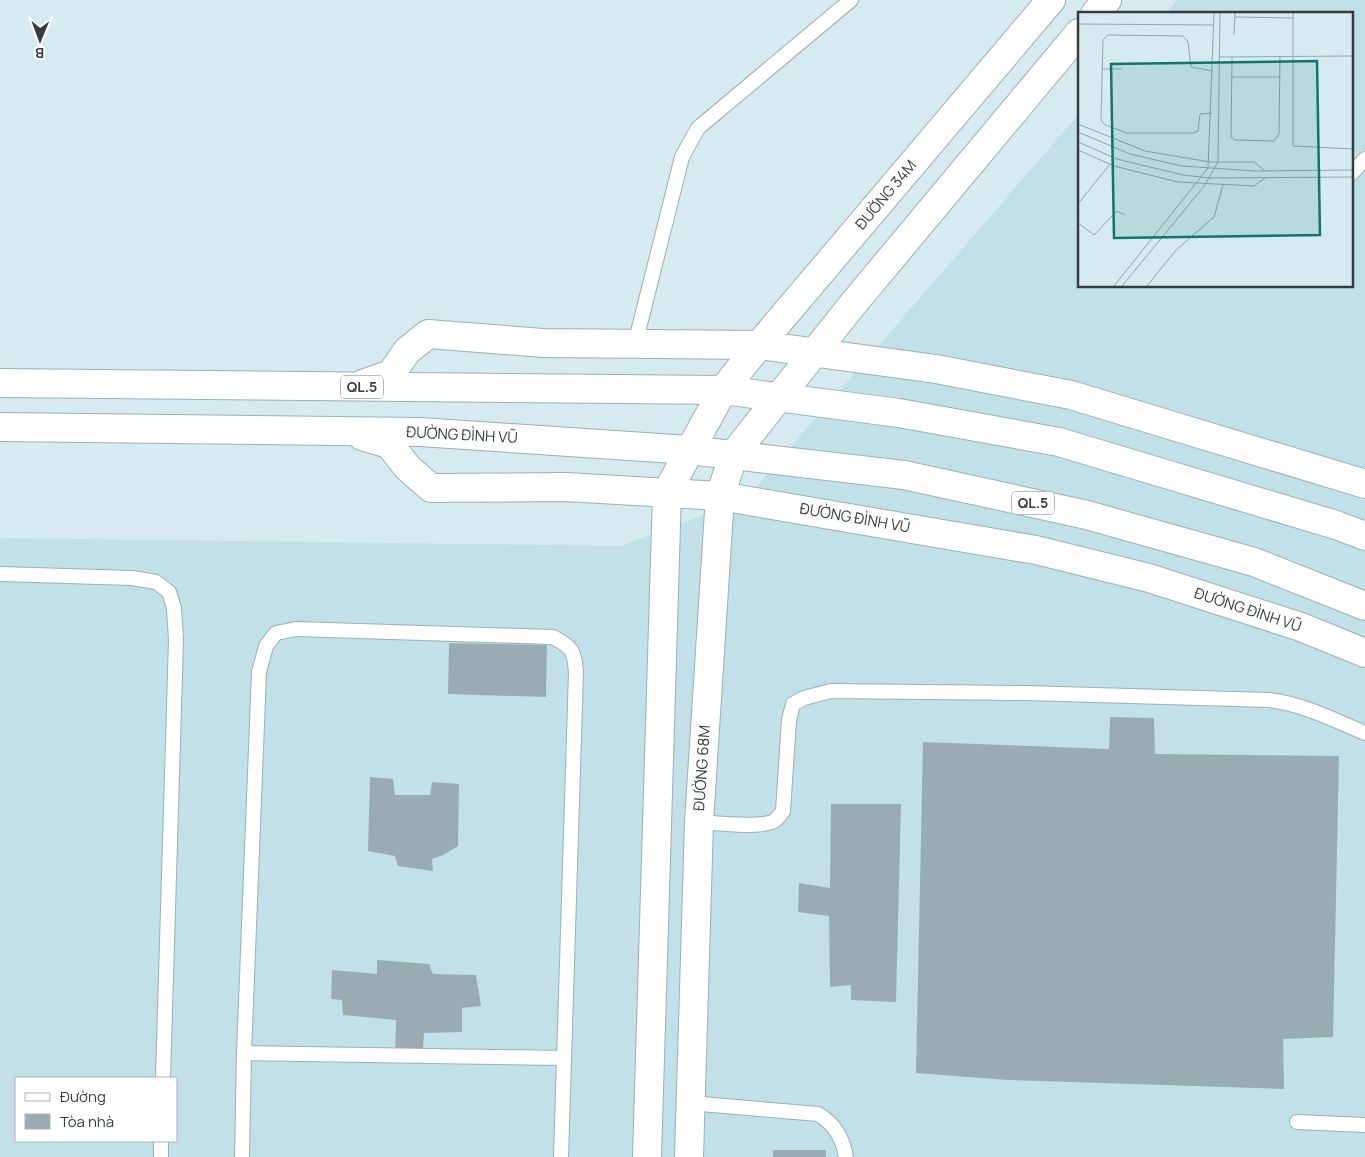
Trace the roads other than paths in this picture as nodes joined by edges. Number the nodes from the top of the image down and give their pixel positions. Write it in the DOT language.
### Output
graph roads {
  1 [pos="851,0"];
  2 [pos="1051,0"];
  3 [pos="1107,0"];
  4 [pos="1097,12"];
  5 [pos="1078,34"];
  6 [pos="1365,159"];
  7 [pos="1352,173"];
  8 [pos="634,344"];
  9 [pos="759,345"];
  10 [pos="814,353"];
  11 [pos="0,383"];
  12 [pos="356,387"];
  13 [pos="723,390"];
  14 [pos="779,397"];
  15 [pos="0,427"];
  16 [pos="348,432"];
  17 [pos="689,450"];
  18 [pos="734,454"];
  19 [pos="1365,484"];
  20 [pos="667,492"];
  21 [pos="720,496"];
  22 [pos="1365,536"];
  23 [pos="0,574"];
  24 [pos="1365,606"];
  25 [pos="1365,653"];
  26 [pos="1365,733"];
  27 [pos="699,822"];
  28 [pos="244,1053"];
  29 [pos="564,1058"];
  30 [pos="163,1077"];
  31 [pos="690,1103"];
  32 [pos="1297,1122"];
  33 [pos="1365,1125"];
  34 [pos="162,1142"];
  35 [pos="161,1157"];
  36 [pos="242,1157"];
  37 [pos="561,1157"];
  38 [pos="647,1157"];
  39 [pos="689,1157"];
  40 [pos="846,1157"];
  1 -- 8 [label="lane"];
  2 -- 9 [label="main road, ĐƯỜNG 34M"];
  3 -- 4 [label="main road"];
  5 -- 10 [label="main road, ĐƯỜNG 68M"];
  6 -- 7 [label="lane"];
  8 -- 9 [label="main road"];
  8 -- 12 [label="main road"];
  9 -- 10 [label="main road"];
  9 -- 13 [label="main road, ĐƯỜNG 34M"];
  10 -- 14 [label="main road, ĐƯỜNG 68M"];
  10 -- 19 [label="main road"];
  11 -- 12 [label="main road, QL.5"];
  12 -- 13 [label="main road, QL.5"];
  13 -- 14 [label="main road"];
  13 -- 17 [label="main road, ĐƯỜNG 34M"];
  14 -- 18 [label="main road, ĐƯỜNG 68M"];
  14 -- 22 [label="main road"];
  15 -- 16 [label="main road, ĐƯỜNG ĐÌNH VŨ / QL.5"];
  16 -- 17 [label="main road, ĐƯỜNG ĐÌNH VŨ / QL.5"];
  16 -- 20 [label="main road, ĐƯỜNG ĐÌNH VŨ"];
  17 -- 18 [label="main road, ĐƯỜNG ĐÌNH VŨ / QL.5"];
  17 -- 20 [label="main road, ĐƯỜNG 34M"];
  18 -- 21 [label="main road, ĐƯỜNG 68M"];
  18 -- 24 [label="main road, ĐƯỜNG ĐÌNH VŨ / QL.5"];
  20 -- 21 [label="main road, ĐƯỜNG ĐÌNH VŨ"];
  20 -- 38 [label="main road"];
  21 -- 25 [label="main road, ĐƯỜNG ĐÌNH VŨ"];
  21 -- 27 [label="main road, ĐƯỜNG 68M"];
  23 -- 30 [label="lane"];
  26 -- 27 [label="lane"];
  27 -- 31 [label="main road, ĐƯỜNG 68M"];
  28 -- 29 [label="lane"];
  28 -- 29 [label="lane"];
  28 -- 36 [label="lane"];
  29 -- 37 [label="lane"];
  31 -- 39 [label="main road, ĐƯỜNG 68M"];
  31 -- 40 [label="lane"];
  32 -- 33 [label="lane"];
  34 -- 35 [label="lane"];
}
